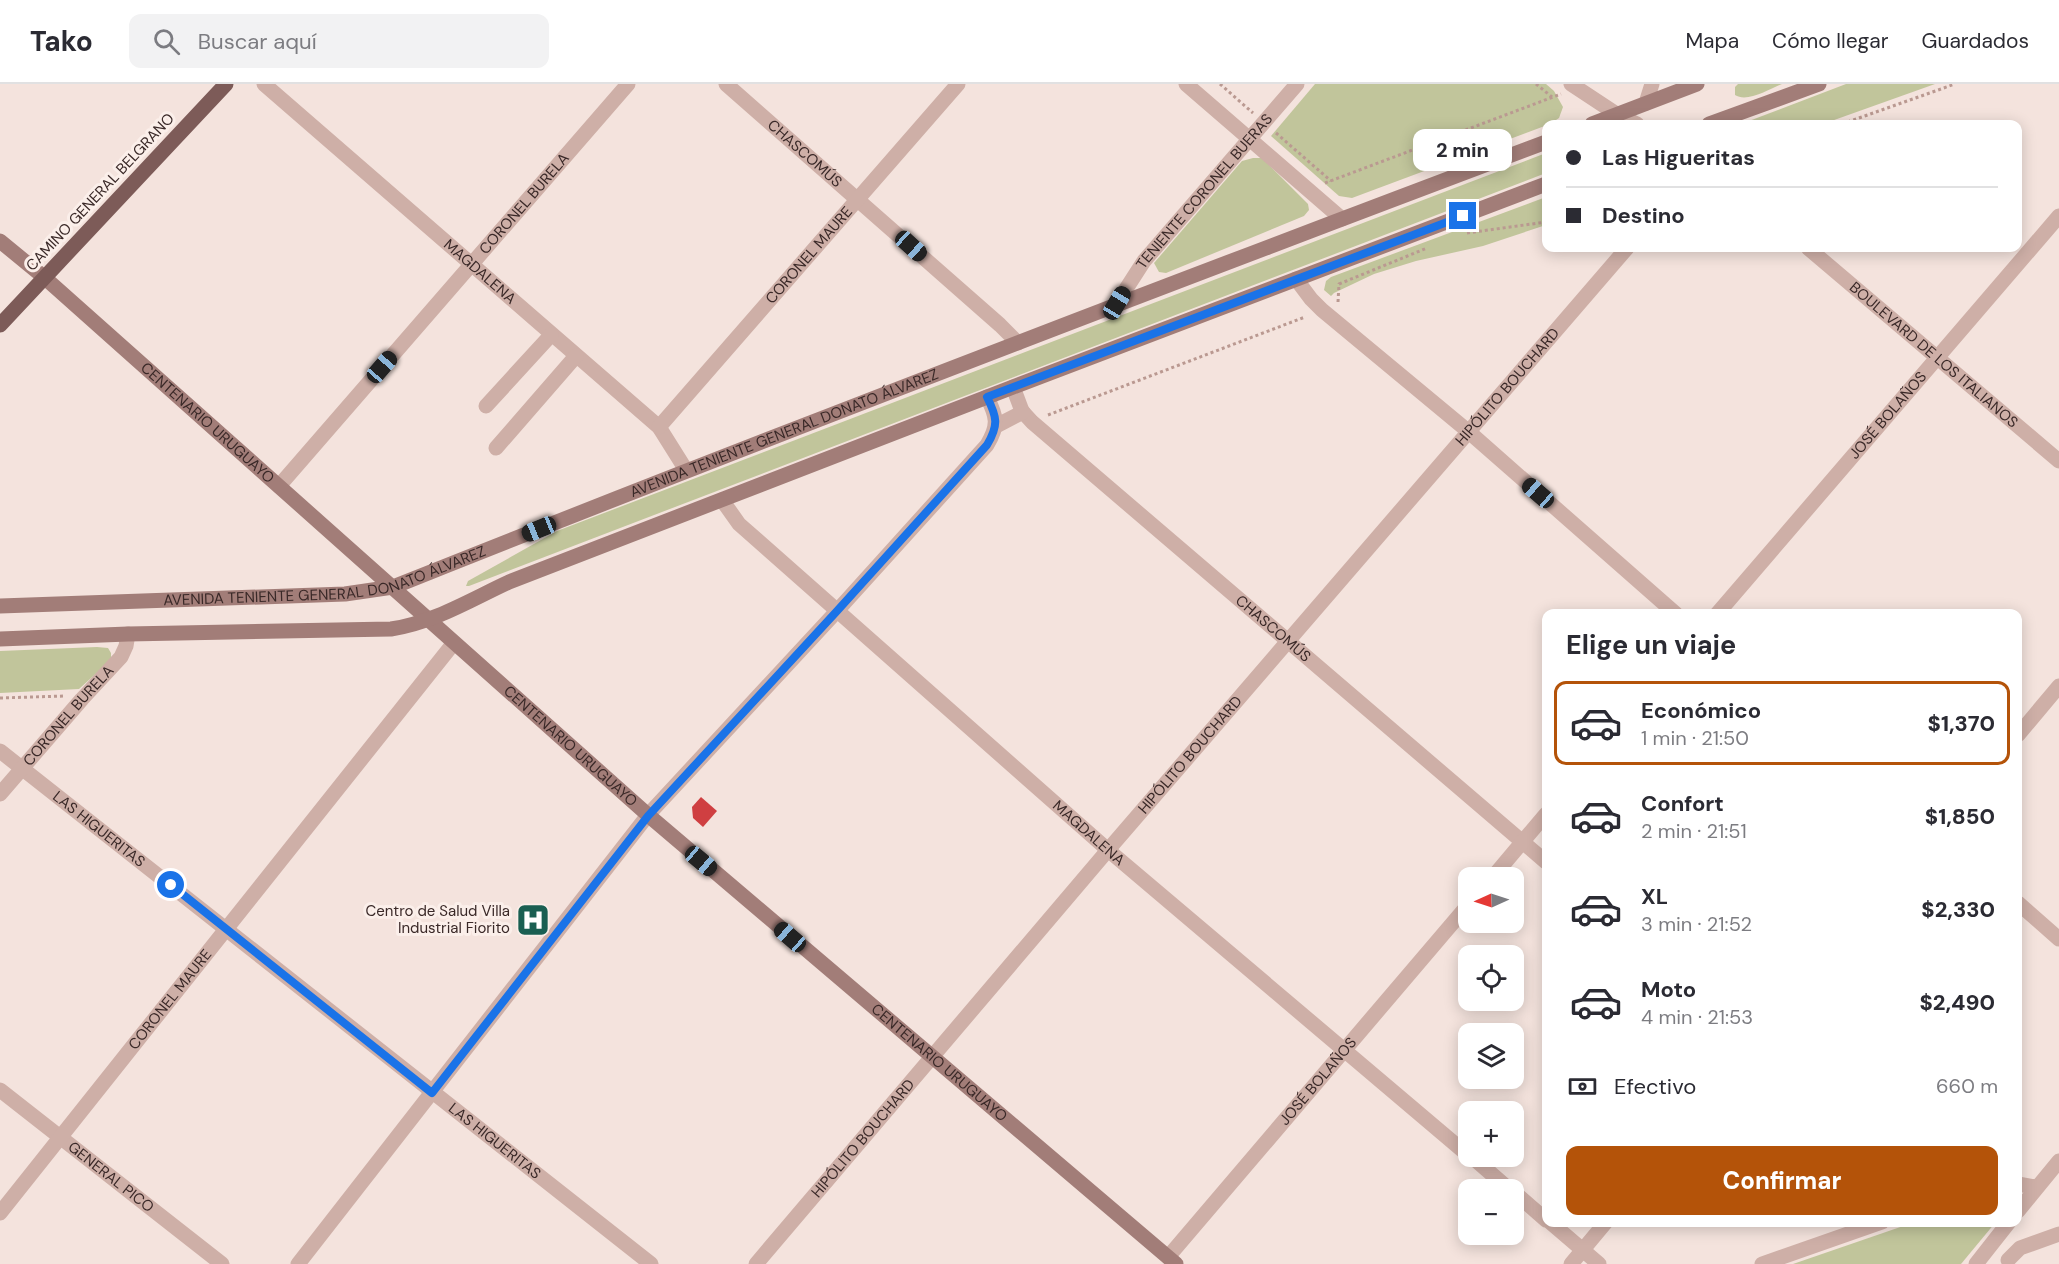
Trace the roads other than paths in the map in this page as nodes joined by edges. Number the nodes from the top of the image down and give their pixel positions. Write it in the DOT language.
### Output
graph roads {
  1 [pos="226,84"];
  2 [pos="264,84"];
  3 [pos="627,84"];
  4 [pos="726,84"];
  5 [pos="958,84"];
  6 [pos="1186,84"];
  7 [pos="1297,84"];
  8 [pos="1652,84"];
  9 [pos="1697,84"];
  10 [pos="1819,84"];
  11 [pos="1574,86"];
  12 [pos="1646,103"];
  13 [pos="1618,115"];
  14 [pos="1604,120"];
  15 [pos="1629,120"];
  16 [pos="1733,120"];
  17 [pos="1249,139"];
  18 [pos="1542,144"];
  19 [pos="1542,186"];
  20 [pos="857,198"];
  21 [pos="2059,216"];
  22 [pos="1342,219"];
  23 [pos="0,241"];
  24 [pos="1624,252"];
  25 [pos="1813,252"];
  26 [pos="470,264"];
  27 [pos="45,278"];
  28 [pos="1296,279"];
  29 [pos="1117,303"];
  30 [pos="0,325"];
  31 [pos="551,334"];
  32 [pos="1018,343"];
  33 [pos="576,356"];
  34 [pos="1937,358"];
  35 [pos="1013,387"];
  36 [pos="987,397"];
  37 [pos="486,406"];
  38 [pos="1028,417"];
  39 [pos="996,426"];
  40 [pos="659,427"];
  41 [pos="1468,432"];
  42 [pos="496,448"];
  43 [pos="2059,461"];
  44 [pos="686,470"];
  45 [pos="279,486"];
  46 [pos="722,500"];
  47 [pos="393,587"];
  48 [pos="0,606"];
  49 [pos="1670,609"];
  50 [pos="1721,609"];
  51 [pos="837,611"];
  52 [pos="429,620"];
  53 [pos="128,634"];
  54 [pos="0,639"];
  55 [pos="1289,642"];
  56 [pos="453,644"];
  57 [pos="2059,686"];
  58 [pos="2022,730"];
  59 [pos="0,751"];
  60 [pos="23,769"];
  61 [pos="0,794"];
  62 [pos="648,816"];
  63 [pos="1542,819"];
  64 [pos="1522,842"];
  65 [pos="1108,850"];
  66 [pos="1542,859"];
  67 [pos="1501,867"];
  68 [pos="2022,907"];
  69 [pos="1458,917"];
  70 [pos="226,929"];
  71 [pos="2059,939"];
  72 [pos="1344,1051"];
  73 [pos="932,1058"];
  74 [pos="0,1090"];
  75 [pos="432,1093"];
  76 [pos="60,1137"];
  77 [pos="1458,1146"];
  78 [pos="2059,1161"];
  79 [pos="1483,1167"];
  80 [pos="1498,1179"];
  81 [pos="2022,1185"];
  82 [pos="2035,1187"];
  83 [pos="1524,1201"];
  84 [pos="2022,1205"];
  85 [pos="0,1213"];
  86 [pos="1542,1216"];
  87 [pos="1555,1227"];
  88 [pos="1602,1227"];
  89 [pos="1868,1227"];
  90 [pos="2005,1227"];
  91 [pos="2059,1234"];
  92 [pos="1992,1245"];
  93 [pos="1583,1250"];
  94 [pos="1172,1261"];
  95 [pos="2010,1262"];
  96 [pos="222,1264"];
  97 [pos="298,1264"];
  98 [pos="651,1264"];
  99 [pos="756,1264"];
  100 [pos="1571,1264"];
  101 [pos="1599,1264"];
  102 [pos="1762,1264"];
  103 [pos="1976,1264"];
  1 -- 27 [label="main road, CAMINO GENERAL BELGRANO"];
  2 -- 26 [label="street, MAGDALENA"];
  3 -- 26 [label="street, CORONEL BURELA"];
  4 -- 20 [label="street, CHASCOMÚS"];
  5 -- 20 [label="street, CORONEL MAURE"];
  6 -- 17 [label="street"];
  7 -- 17 [label="street, TENIENTE CORONEL BUERAS"];
  8 -- 12 [label="street"];
  9 -- 12 [label="main road"];
  10 -- 16 [label="main road"];
  11 -- 13 [label="street"];
  12 -- 13 [label="main road"];
  13 -- 14 [label="main road"];
  13 -- 15 [label="street"];
  17 -- 22 [label="street"];
  17 -- 29 [label="street, TENIENTE CORONEL BUERAS"];
  18 -- 22 [label="main road, AVENIDA TENIENTE GENERAL DONATO ÁLVAREZ"];
  19 -- 28 [label="main road"];
  20 -- 32 [label="street, CHASCOMÚS"];
  20 -- 40 [label="street, CORONEL MAURE"];
  21 -- 34 [label="street, JOSÉ BOLAÑOS"];
  22 -- 29 [label="main road, AVENIDA TENIENTE GENERAL DONATO ÁLVAREZ"];
  23 -- 27 [label="main road, CENTENARIO URUGUAYO"];
  24 -- 41 [label="street, HIPÓLITO BOUCHARD"];
  25 -- 34 [label="street, BOULEVARD DE LOS ITALIANOS"];
  26 -- 31 [label="street, MAGDALENA"];
  26 -- 45 [label="street, CORONEL BURELA"];
  27 -- 30 [label="main road, CAMINO GENERAL BELGRANO"];
  27 -- 45 [label="main road, CENTENARIO URUGUAYO"];
  28 -- 35 [label="main road"];
  28 -- 41 [label="street"];
  29 -- 32 [label="main road, AVENIDA TENIENTE GENERAL DONATO ÁLVAREZ"];
  31 -- 33 [label="street, MAGDALENA"];
  31 -- 37 [label="street"];
  32 -- 44 [label="main road, AVENIDA TENIENTE GENERAL DONATO ÁLVAREZ"];
  33 -- 40 [label="street, MAGDALENA"];
  33 -- 42 [label="street"];
  34 -- 43 [label="street, BOULEVARD DE LOS ITALIANOS"];
  34 -- 50 [label="street, JOSÉ BOLAÑOS"];
  35 -- 36 [label="main road"];
  35 -- 38 [label="street, CHASCOMÚS"];
  36 -- 39 [label="street"];
  36 -- 46 [label="main road"];
  38 -- 39 [label="street"];
  38 -- 55 [label="street, CHASCOMÚS"];
  39 -- 51 [label="street"];
  40 -- 44 [label="street, MAGDALENA"];
  41 -- 49 [label="street"];
  41 -- 55 [label="street, HIPÓLITO BOUCHARD"];
  44 -- 47 [label="main road, AVENIDA TENIENTE GENERAL DONATO ÁLVAREZ"];
  45 -- 47 [label="main road, CENTENARIO URUGUAYO"];
  46 -- 51 [label="street, MAGDALENA"];
  46 -- 52 [label="main road"];
  47 -- 48 [label="main road, AVENIDA TENIENTE GENERAL DONATO ÁLVAREZ"];
  47 -- 52 [label="main road, CENTENARIO URUGUAYO"];
  51 -- 62 [label="street"];
  51 -- 65 [label="street, MAGDALENA"];
  52 -- 53 [label="main road"];
  52 -- 56 [label="main road, CENTENARIO URUGUAYO"];
  53 -- 54 [label="main road"];
  53 -- 60 [label="street, CORONEL BURELA"];
  55 -- 64 [label="street, CHASCOMÚS"];
  55 -- 65 [label="street, HIPÓLITO BOUCHARD"];
  56 -- 62 [label="main road, CENTENARIO URUGUAYO"];
  56 -- 70 [label="street, CORONEL MAURE"];
  57 -- 58 [label="street"];
  59 -- 60 [label="street, LAS HIGUERITAS"];
  60 -- 61 [label="street, CORONEL BURELA"];
  60 -- 70 [label="street, LAS HIGUERITAS"];
  62 -- 73 [label="main road, CENTENARIO URUGUAYO"];
  62 -- 75 [label="street"];
  63 -- 64 [label="street"];
  64 -- 66 [label="street, CHASCOMÚS"];
  64 -- 67 [label="street"];
  65 -- 72 [label="street, MAGDALENA"];
  65 -- 73 [label="street, HIPÓLITO BOUCHARD"];
  68 -- 71 [label="street"];
  69 -- 72 [label="street, JOSÉ BOLAÑOS"];
  70 -- 75 [label="street, LAS HIGUERITAS"];
  70 -- 76 [label="street, CORONEL MAURE"];
  72 -- 77 [label="street, MAGDALENA"];
  72 -- 94 [label="street, JOSÉ BOLAÑOS"];
  73 -- 94 [label="main road, CENTENARIO URUGUAYO"];
  73 -- 99 [label="street, HIPÓLITO BOUCHARD"];
  74 -- 76 [label="street, GENERAL PICO"];
  75 -- 97 [label="street"];
  75 -- 98 [label="street, LAS HIGUERITAS"];
  76 -- 85 [label="street, CORONEL MAURE"];
  76 -- 96 [label="street, GENERAL PICO"];
  78 -- 82 [label="street"];
  79 -- 80 [label="street, MAGDALENA"];
  81 -- 82 [label="street"];
  82 -- 84 [label="street"];
  83 -- 86 [label="street, MAGDALENA"];
  87 -- 93 [label="street, MAGDALENA"];
  88 -- 93 [label="street"];
  89 -- 102 [label="street"];
  90 -- 92 [label="street"];
  91 -- 95 [label="street"];
  92 -- 95 [label="street"];
  92 -- 103 [label="street"];
  93 -- 100 [label="street"];
  93 -- 101 [label="street, MAGDALENA"];
}
